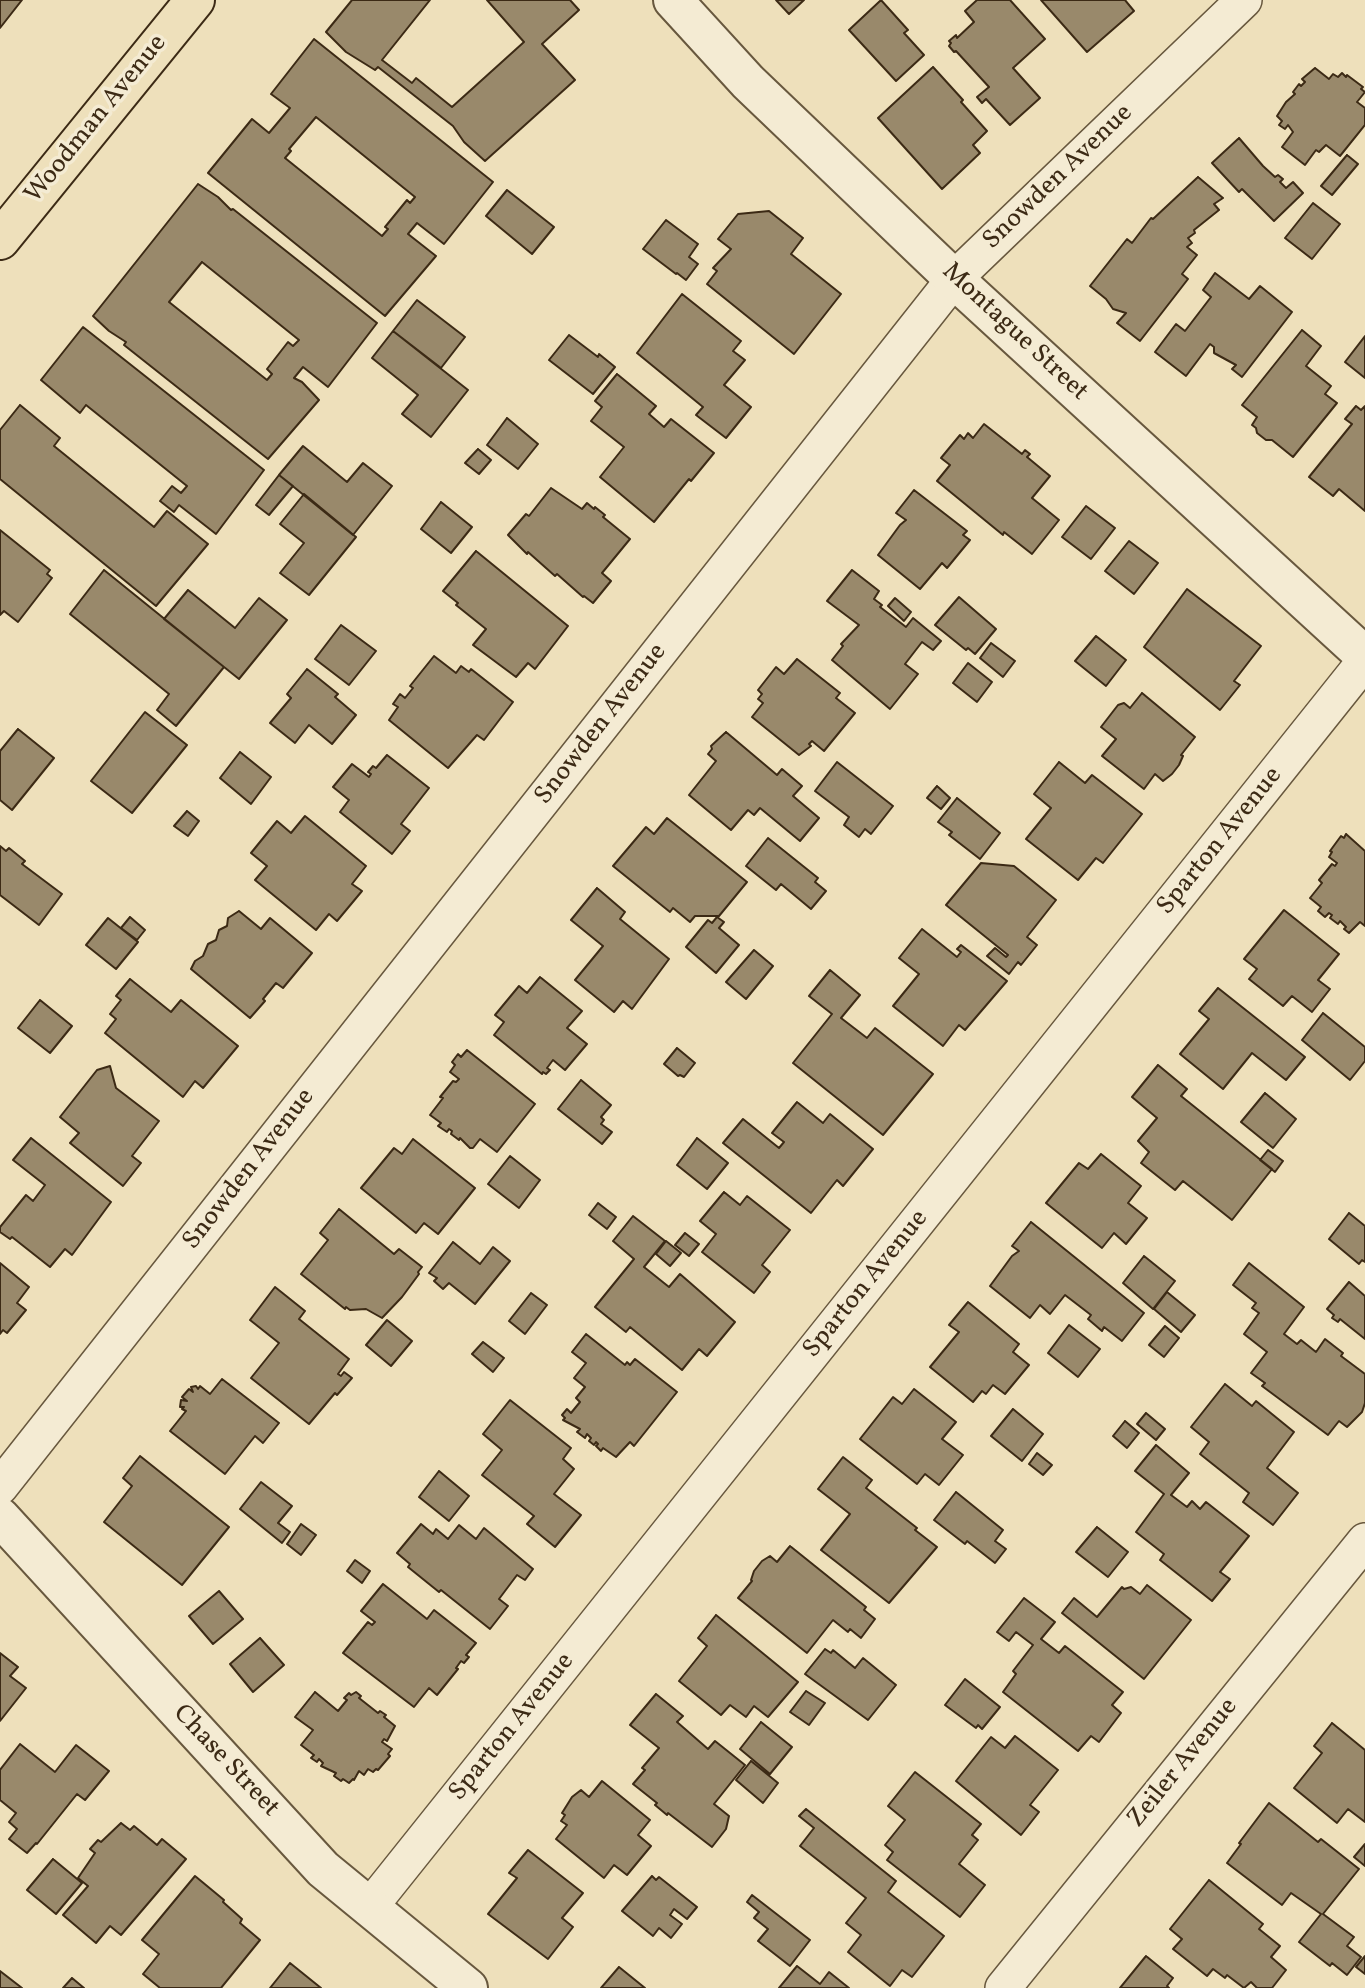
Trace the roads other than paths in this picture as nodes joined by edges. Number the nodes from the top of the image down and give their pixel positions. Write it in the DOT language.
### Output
graph roads {
  1 [pos="195,0"];
  2 [pos="673,0"];
  3 [pos="1244,0"];
  4 [pos="0,240"];
  5 [pos="954,279"];
  6 [pos="1365,656"];
  7 [pos="1365,662"];
  8 [pos="0,1487"];
  9 [pos="0,1517"];
  10 [pos="1365,1541"];
  11 [pos="369,1908"];
  12 [pos="468,1988"];
  13 [pos="1003,1988"];
  1 -- 4 [label="main road, Woodman Avenue"];
  2 -- 5 [label="street, Montague Street"];
  3 -- 5 [label="street, Snowden Avenue"];
  5 -- 6 [label="street, Montague Street"];
  5 -- 8 [label="street, Snowden Avenue"];
  7 -- 11 [label="street, Sparton Avenue"];
  9 -- 11 [label="street, Chase Street"];
  10 -- 13 [label="street, Zeiler Avenue"];
  11 -- 12 [label="street, Chase Street"];
}
